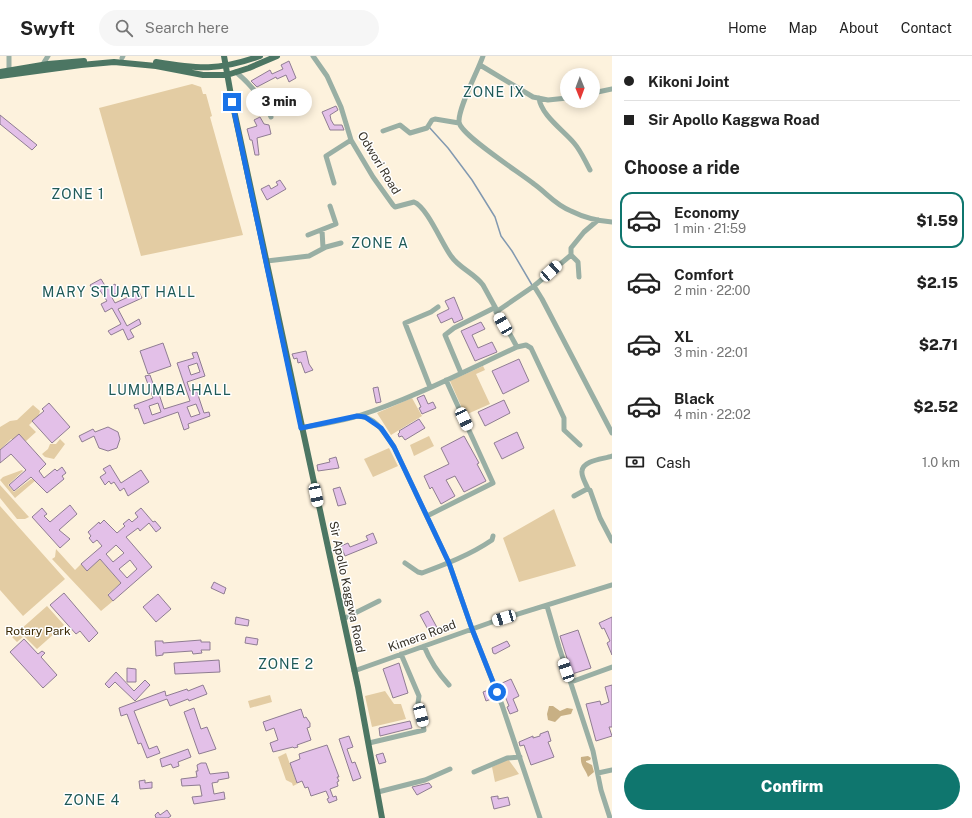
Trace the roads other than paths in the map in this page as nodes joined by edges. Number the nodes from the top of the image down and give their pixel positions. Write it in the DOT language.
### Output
graph roads {
  1 [pos="9,56"];
  2 [pos="48,56"];
  3 [pos="224,56"];
  4 [pos="260,56"];
  5 [pos="277,56"];
  6 [pos="313,56"];
  7 [pos="484,56"];
  8 [pos="122,57"];
  9 [pos="43,64"];
  10 [pos="480,65"];
  11 [pos="226,67"];
  12 [pos="9,70"];
  13 [pos="0,72"];
  14 [pos="236,72"];
  15 [pos="227,75"];
  16 [pos="0,76"];
  17 [pos="612,89"];
  18 [pos="600,92"];
  19 [pos="539,98"];
  20 [pos="560,99"];
  21 [pos="271,117"];
  22 [pos="459,121"];
  23 [pos="383,131"];
  24 [pos="351,140"];
  25 [pos="590,170"];
  26 [pos="334,183"];
  27 [pos="330,206"];
  28 [pos="598,220"];
  29 [pos="612,222"];
  30 [pos="322,230"];
  31 [pos="308,235"];
  32 [pos="341,243"];
  33 [pos="323,248"];
  34 [pos="571,255"];
  35 [pos="267,261"];
  36 [pos="579,277"];
  37 [pos="534,286"];
  38 [pos="438,307"];
  39 [pos="495,310"];
  40 [pos="517,347"];
  41 [pos="461,373"];
  42 [pos="446,380"];
  43 [pos="430,387"];
  44 [pos="357,416"];
  45 [pos="301,428"];
  46 [pos="612,433"];
  47 [pos="580,445"];
  48 [pos="612,456"];
  49 [pos="588,489"];
  50 [pos="574,496"];
  51 [pos="427,516"];
  52 [pos="493,536"];
  53 [pos="612,541"];
  54 [pos="405,563"];
  55 [pos="449,563"];
  56 [pos="612,585"];
  57 [pos="379,601"];
  58 [pos="547,606"];
  59 [pos="343,619"];
  60 [pos="472,629"];
  61 [pos="424,646"];
  62 [pos="401,654"];
  63 [pos="612,667"];
  64 [pos="354,671"];
  65 [pos="571,682"];
  66 [pos="449,685"];
  67 [pos="369,743"];
  68 [pos="520,757"];
  69 [pos="450,769"];
  70 [pos="612,770"];
  71 [pos="474,772"];
  72 [pos="598,773"];
  73 [pos="378,792"];
  74 [pos="382,818"];
  75 [pos="540,818"];
  76 [pos="610,818"];
  1 -- 12 [label="street"];
  2 -- 9 [label="street"];
  3 -- 11 [label="main road, Sir Apollo Kaggwa Road"];
  4 -- 11 [label="main road"];
  5 -- 14 [label="main road"];
  6 -- 24 [label="street, Odwori Road"];
  7 -- 10 [label="street"];
  8 -- 9 [label="main road"];
  8 -- 11 [label="main road"];
  9 -- 12 [label="main road"];
  10 -- 19 [label="street"];
  10 -- 22 [label="street"];
  11 -- 15 [label="main road, Sir Apollo Kaggwa Road"];
  12 -- 13 [label="main road"];
  14 -- 15 [label="main road"];
  14 -- 21 [label="street"];
  15 -- 16 [label="main road"];
  15 -- 35 [label="main road, Sir Apollo Kaggwa Road"];
  17 -- 18 [label="street"];
  19 -- 20 [label="street"];
  19 -- 25 [label="street"];
  22 -- 23 [label="street"];
  22 -- 28 [label="street"];
  24 -- 26 [label="street"];
  24 -- 39 [label="street, Odwori Road"];
  27 -- 30 [label="street"];
  28 -- 29 [label="street"];
  28 -- 34 [label="street"];
  30 -- 31 [label="street"];
  30 -- 33 [label="street"];
  32 -- 33 [label="street"];
  33 -- 35 [label="street"];
  34 -- 36 [label="street"];
  34 -- 37 [label="street"];
  35 -- 45 [label="main road, Sir Apollo Kaggwa Road"];
  37 -- 39 [label="street"];
  37 -- 46 [label="street"];
  38 -- 43 [label="street"];
  39 -- 40 [label="street, Odwori Road"];
  39 -- 41 [label="street"];
  40 -- 41 [label="street"];
  40 -- 47 [label="street"];
  41 -- 42 [label="street"];
  42 -- 43 [label="street"];
  42 -- 51 [label="street"];
  43 -- 44 [label="street"];
  44 -- 45 [label="street"];
  44 -- 51 [label="street"];
  45 -- 59 [label="main road, Sir Apollo Kaggwa Road"];
  48 -- 49 [label="street"];
  49 -- 50 [label="street"];
  49 -- 53 [label="street"];
  51 -- 55 [label="street"];
  52 -- 55 [label="street"];
  54 -- 55 [label="street"];
  55 -- 60 [label="street"];
  56 -- 58 [label="street, Kimera Road"];
  57 -- 59 [label="street"];
  58 -- 60 [label="street, Kimera Road"];
  58 -- 65 [label="street"];
  59 -- 64 [label="main road, Sir Apollo Kaggwa Road"];
  60 -- 61 [label="street, Kimera Road"];
  60 -- 68 [label="street"];
  61 -- 62 [label="street, Kimera Road"];
  61 -- 66 [label="street"];
  62 -- 64 [label="street, Kimera Road"];
  62 -- 67 [label="street"];
  63 -- 65 [label="street"];
  64 -- 67 [label="main road, Sir Apollo Kaggwa Road"];
  65 -- 72 [label="street"];
  67 -- 73 [label="main road, Sir Apollo Kaggwa Road"];
  68 -- 71 [label="street"];
  68 -- 75 [label="street"];
  69 -- 73 [label="street"];
  70 -- 72 [label="street"];
  72 -- 76 [label="street"];
  73 -- 74 [label="main road, Sir Apollo Kaggwa Road"];
}
